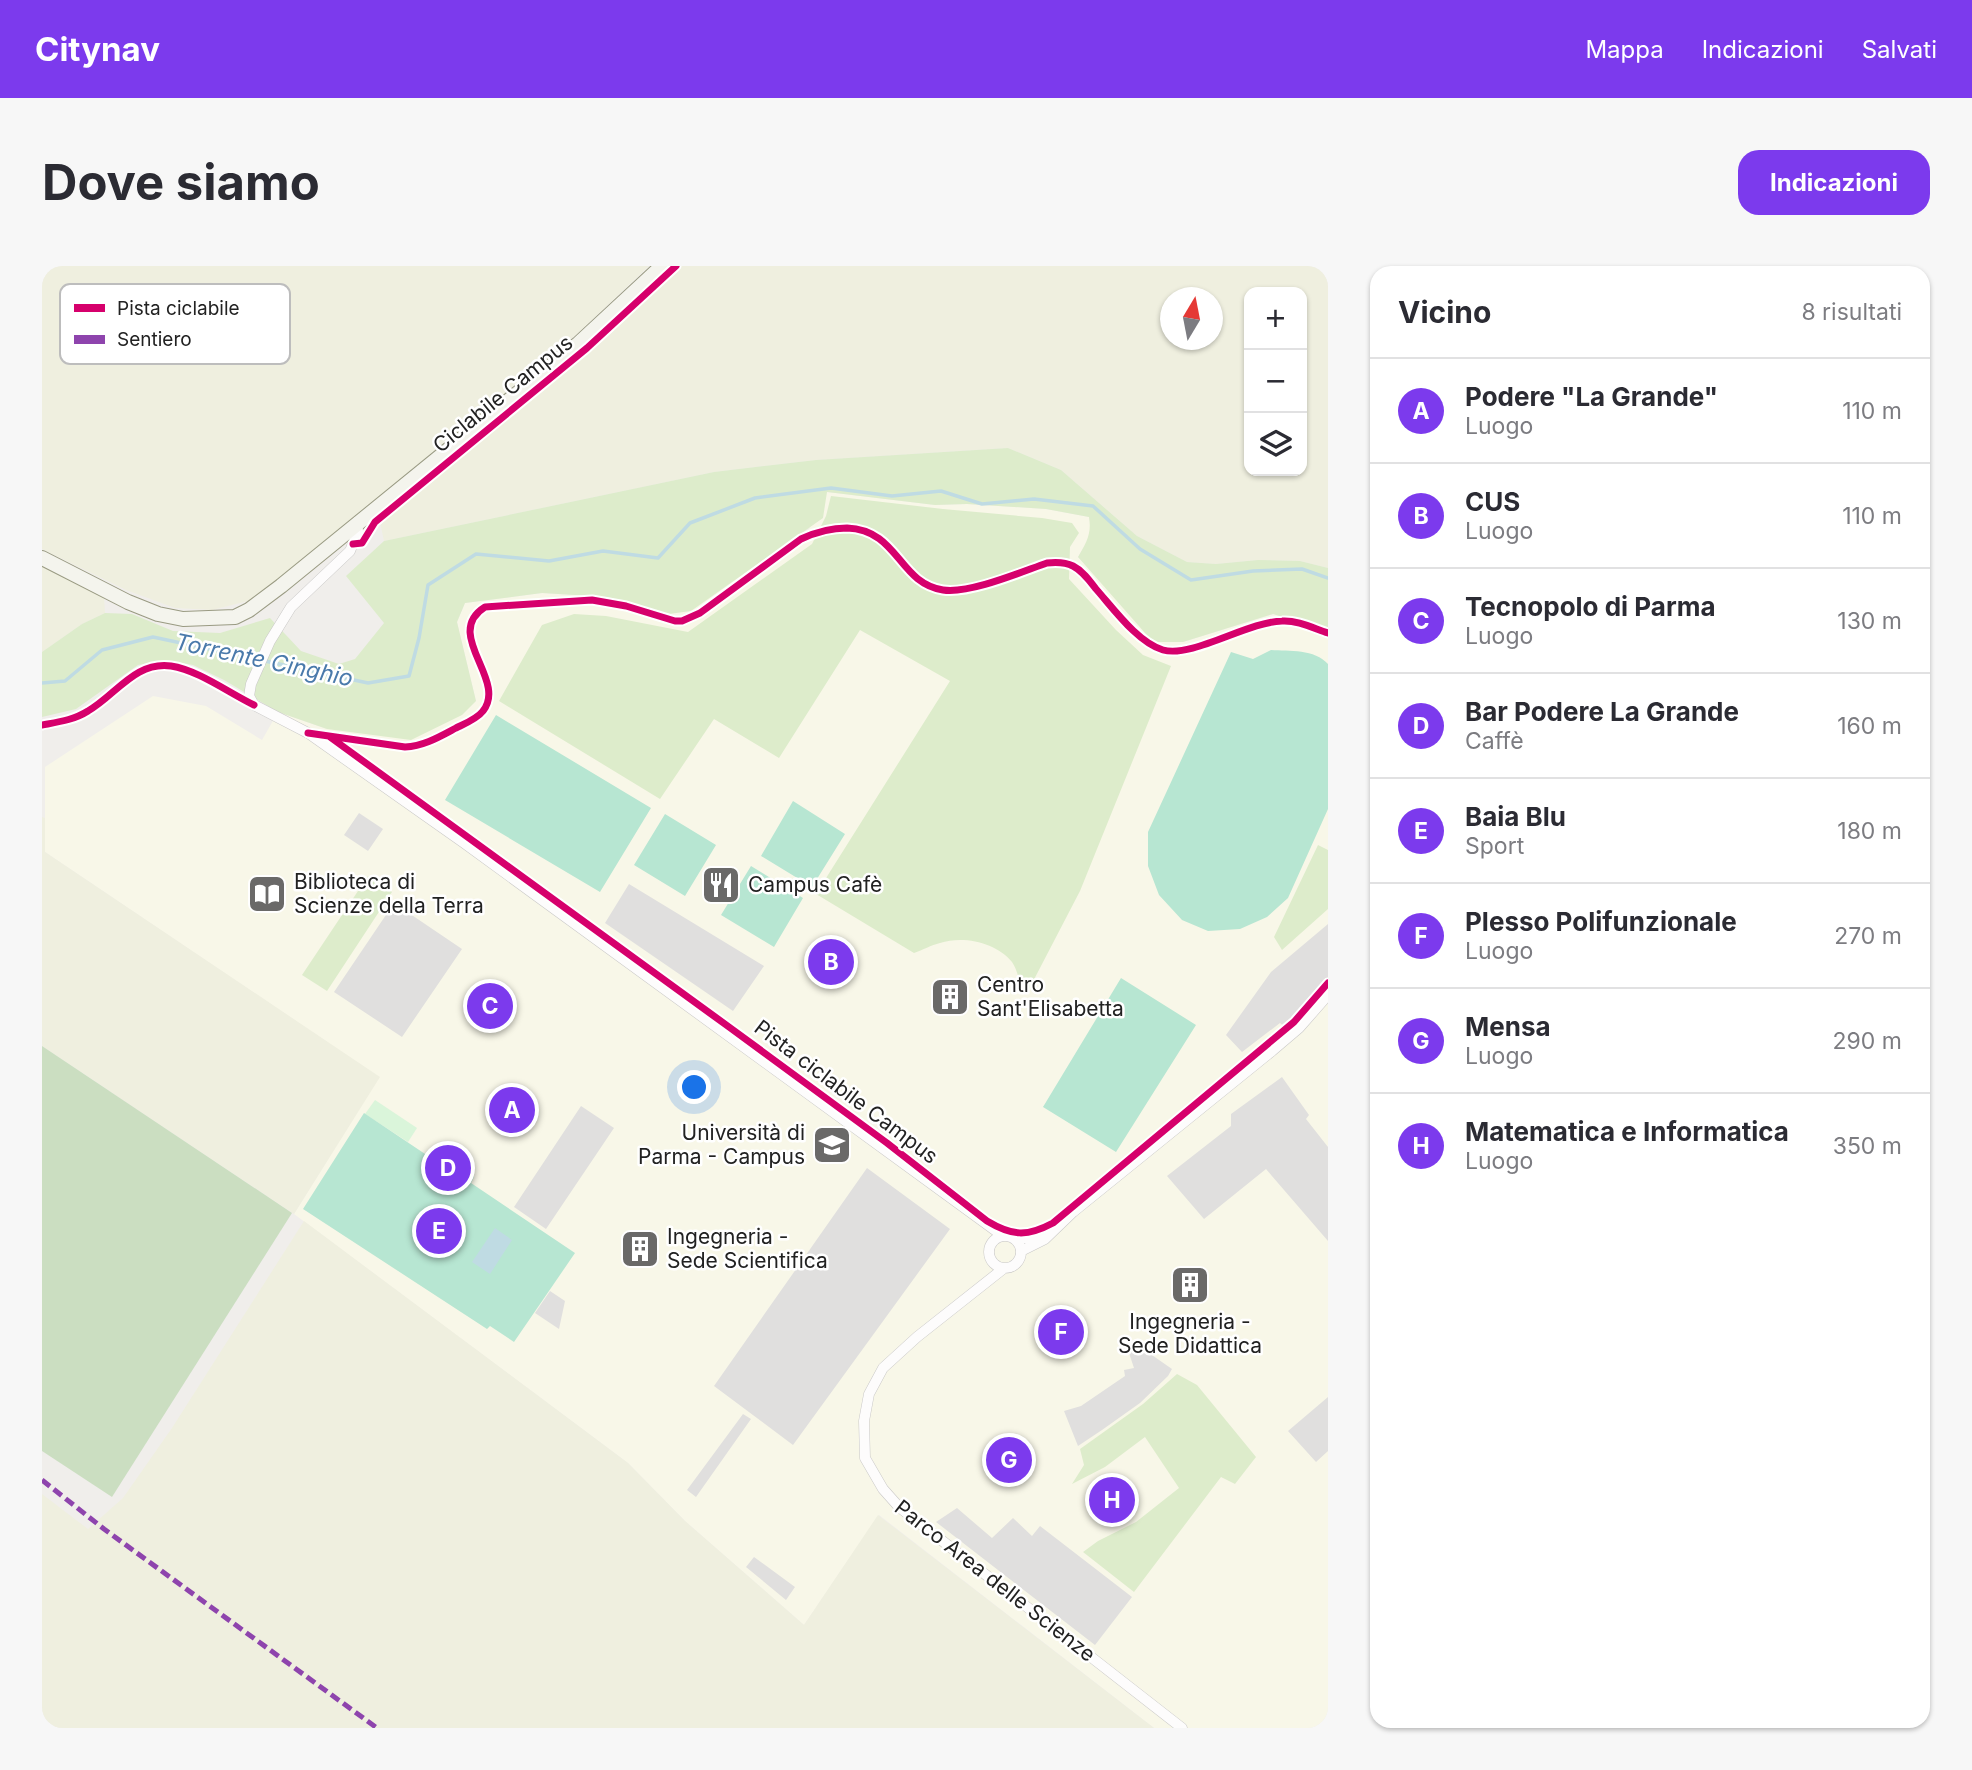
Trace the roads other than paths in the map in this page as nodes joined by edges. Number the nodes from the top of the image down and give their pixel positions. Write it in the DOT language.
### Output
graph roads {
  1 [pos="662,266"];
  2 [pos="357,522"];
  3 [pos="42,558"];
  4 [pos="1328,995"];
  5 [pos="981,1219"];
  6 [pos="1054,1228"];
  7 [pos="1003,1236"];
  8 [pos="1015,1238"];
  9 [pos="990,1244"];
  10 [pos="1021,1251"];
  11 [pos="990,1260"];
  12 [pos="1003,1269"];
  13 [pos="983,1283"];
  14 [pos="1182,1728"];
  1 -- 2 [label="main road"];
  2 -- 3 [label="main road"];
  2 -- 5 [label="street"];
  4 -- 6 [label="street"];
  5 -- 7 [label="street"];
  5 -- 9 [label="street"];
  6 -- 8 [label="street"];
  6 -- 10 [label="street"];
  7 -- 8 [label="street"];
  7 -- 9 [label="street"];
  8 -- 10 [label="street"];
  9 -- 11 [label="street"];
  10 -- 12 [label="street"];
  11 -- 12 [label="street"];
  11 -- 13 [label="street"];
  12 -- 13 [label="street, Parco Area delle Scienze"];
  13 -- 14 [label="street, Parco Area delle Scienze"];
}
